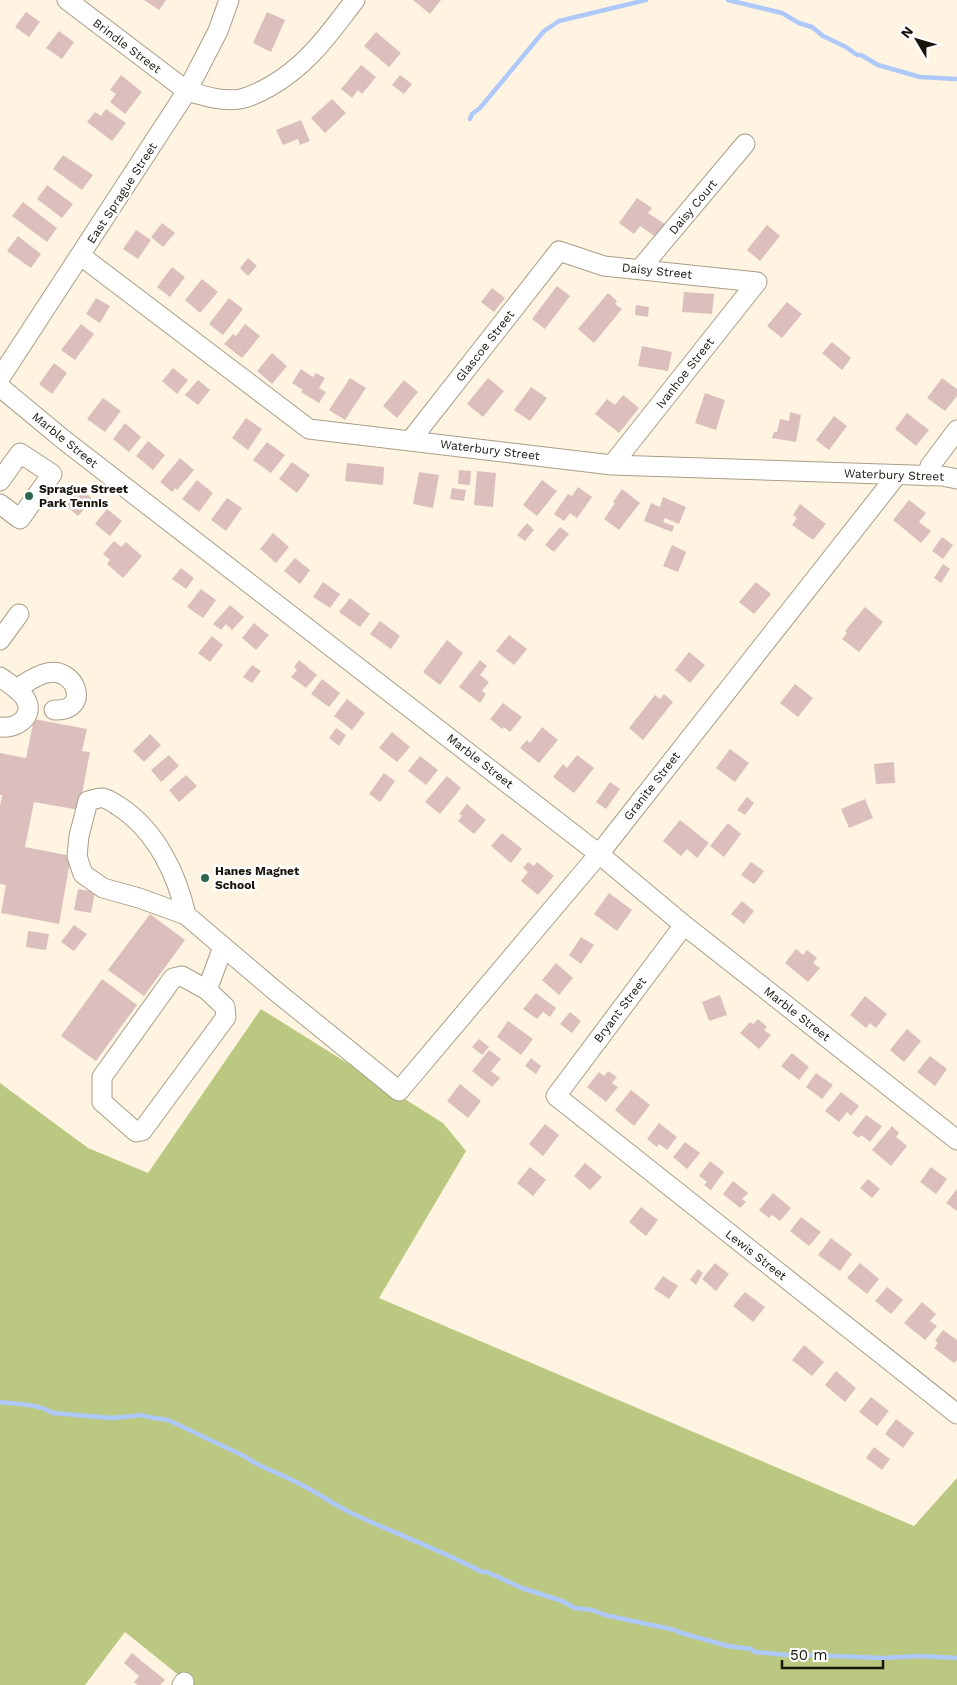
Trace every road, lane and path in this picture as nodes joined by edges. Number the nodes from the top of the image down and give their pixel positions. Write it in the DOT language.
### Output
graph roads {
  1 [pos="67,0"];
  2 [pos="229,0"];
  3 [pos="355,0"];
  4 [pos="187,91"];
  5 [pos="745,144"];
  6 [pos="559,251"];
  7 [pos="81,256"];
  8 [pos="640,270"];
  9 [pos="757,282"];
  10 [pos="0,378"];
  11 [pos="0,387"];
  12 [pos="957,430"];
  13 [pos="410,441"];
  14 [pos="612,465"];
  15 [pos="897,475"];
  16 [pos="928,476"];
  17 [pos="957,479"];
  18 [pos="0,481"];
  19 [pos="3,510"];
  20 [pos="19,614"];
  21 [pos="0,640"];
  22 [pos="0,677"];
  23 [pos="16,689"];
  24 [pos="54,710"];
  25 [pos="0,727"];
  26 [pos="599,854"];
  27 [pos="186,915"];
  28 [pos="684,925"];
  29 [pos="222,946"];
  30 [pos="207,990"];
  31 [pos="556,1096"];
  32 [pos="957,1140"];
  33 [pos="957,1414"];
  1 -- 4 [label="street, Brindle Street"];
  2 -- 4 [label="street, East Sprague Street"];
  3 -- 4 [label="street"];
  4 -- 7 [label="street, East Sprague Street"];
  5 -- 8 [label="street, Daisy Court"];
  6 -- 8 [label="street, Daisy Street"];
  6 -- 13 [label="street, Glascoe Street"];
  7 -- 10 [label="street, East Sprague Street"];
  7 -- 13 [label="street, Waterbury Street"];
  8 -- 9 [label="street, Daisy Street"];
  9 -- 14 [label="street, Ivanhoe Street"];
  11 -- 26 [label="street, Marble Street"];
  12 -- 16 [label="street"];
  13 -- 14 [label="street, Waterbury Street"];
  14 -- 15 [label="street, Waterbury Street"];
  15 -- 16 [label="street, Waterbury Street"];
  15 -- 26 [label="street, Granite Street"];
  16 -- 17 [label="street, Waterbury Street"];
  18 -- 19 [label="street"];
  20 -- 21 [label="street"];
  22 -- 23 [label="street"];
  23 -- 24 [label="street"];
  23 -- 25 [label="street"];
  26 -- 28 [label="street, Marble Street"];
  26 -- 29 [label="street, Granite Street"];
  27 -- 27 [label="street"];
  27 -- 29 [label="street"];
  28 -- 31 [label="street, Bryant Street"];
  28 -- 32 [label="street, Marble Street"];
  29 -- 30 [label="street"];
  30 -- 30 [label="street"];
  31 -- 33 [label="street, Lewis Street"];
}
